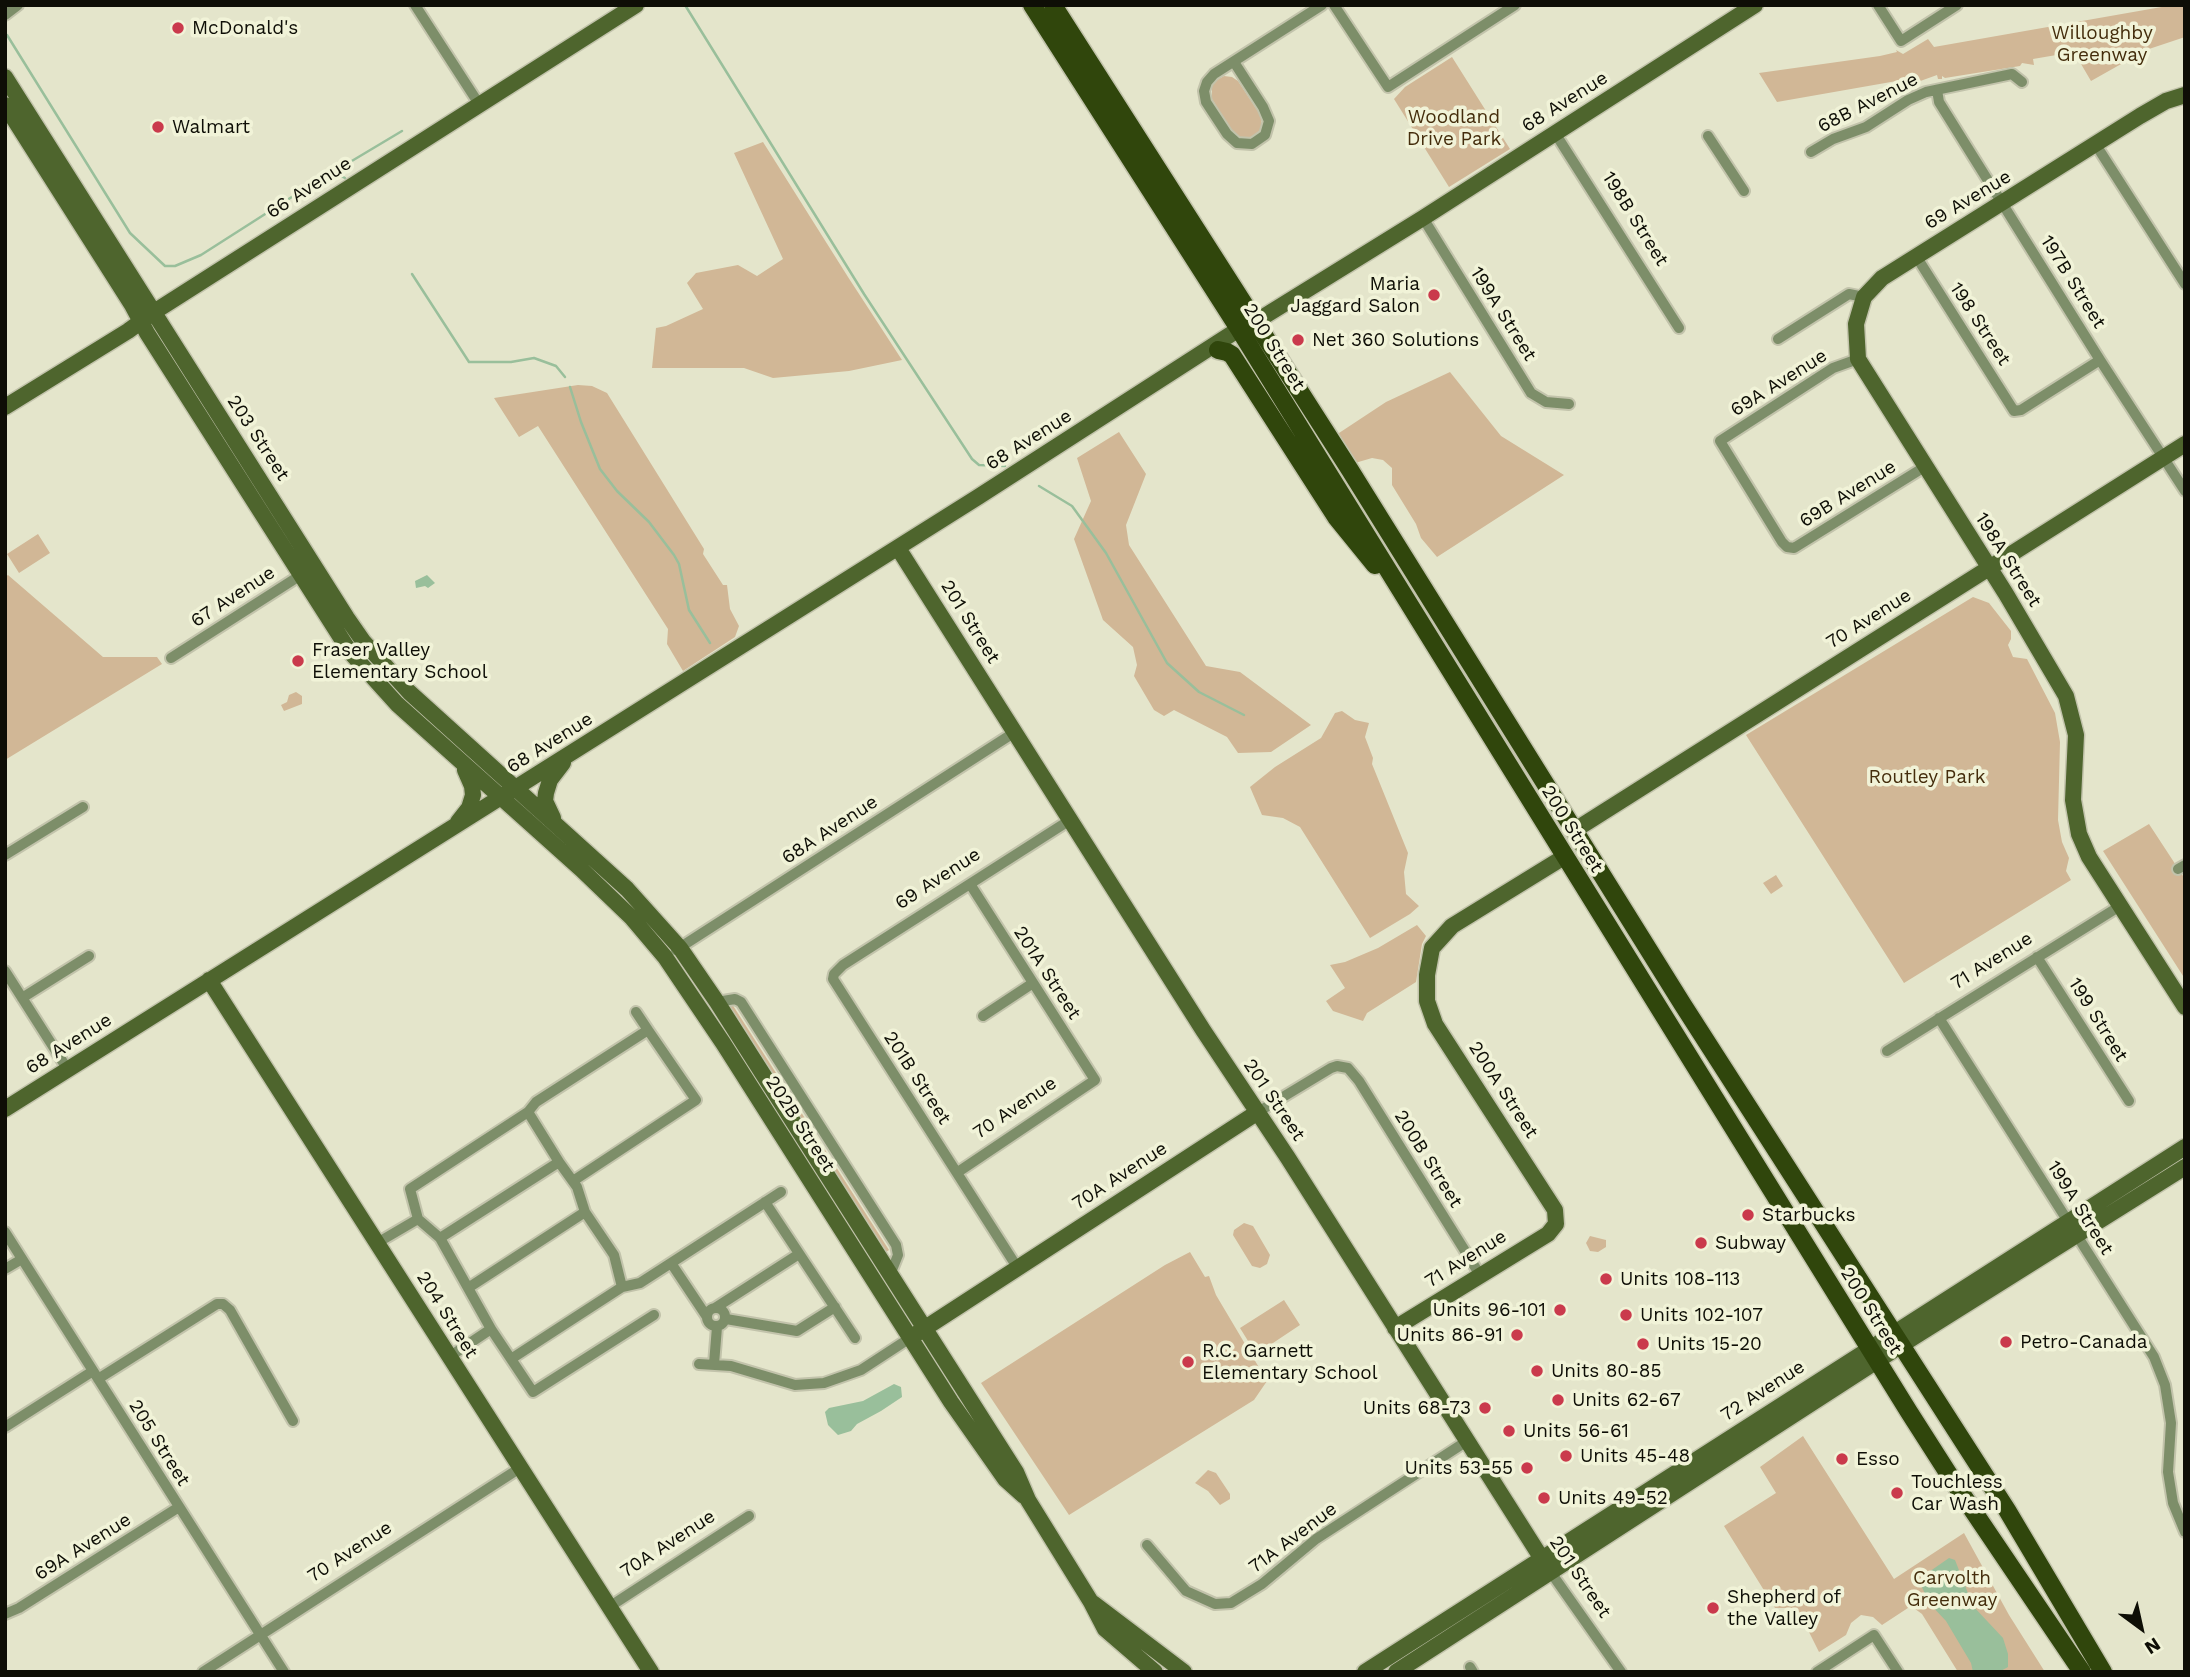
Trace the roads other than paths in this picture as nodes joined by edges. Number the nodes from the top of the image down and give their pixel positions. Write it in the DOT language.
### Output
graph roads {
  1 [pos="18,5"];
  2 [pos="415,5"];
  3 [pos="636,5"];
  4 [pos="1032,5"];
  5 [pos="1053,5"];
  6 [pos="1322,5"];
  7 [pos="1334,5"];
  8 [pos="1515,5"];
  9 [pos="1755,5"];
  10 [pos="1878,5"];
  11 [pos="1956,5"];
  12 [pos="5,15"];
  13 [pos="1234,62"];
  14 [pos="5,77"];
  15 [pos="2022,82"];
  16 [pos="1937,90"];
  17 [pos="2185,96"];
  18 [pos="479,104"];
  19 [pos="5,106"];
  20 [pos="1555,133"];
  21 [pos="1708,136"];
  22 [pos="2096,145"];
  23 [pos="1811,152"];
  24 [pos="1744,191"];
  25 [pos="2003,203"];
  26 [pos="1423,218"];
  27 [pos="1916,256"];
  28 [pos="2185,284"];
  29 [pos="1864,297"];
  30 [pos="147,317"];
  31 [pos="1247,325"];
  32 [pos="1679,328"];
  33 [pos="1778,339"];
  34 [pos="1218,350"];
  35 [pos="1858,359"];
  36 [pos="2100,360"];
  37 [pos="1569,404"];
  38 [pos="5,407"];
  39 [pos="1115,410"];
  40 [pos="2185,444"];
  41 [pos="2164,458"];
  42 [pos="1926,466"];
  43 [pos="2185,491"];
  44 [pos="1787,547"];
  45 [pos="898,548"];
  46 [pos="316,567"];
  47 [pos="1989,569"];
  48 [pos="300,575"];
  49 [pos="1409,607"];
  50 [pos="171,658"];
  51 [pos="1015,732"];
  52 [pos="575,752"];
  53 [pos="462,765"];
  54 [pos="516,789"];
  55 [pos="501,798"];
  56 [pos="83,807"];
  57 [pos="1534,809"];
  58 [pos="1070,820"];
  59 [pos="455,827"];
  60 [pos="562,829"];
  61 [pos="1575,830"];
  62 [pos="5,855"];
  63 [pos="1564,857"];
  64 [pos="970,884"];
  65 [pos="2120,906"];
  66 [pos="680,948"];
  67 [pos="89,956"];
  68 [pos="665,957"];
  69 [pos="2038,957"];
  70 [pos="5,971"];
  71 [pos="833,979"];
  72 [pos="209,980"];
  73 [pos="1033,983"];
  74 [pos="22,998"];
  75 [pos="2185,1007"];
  76 [pos="636,1012"];
  77 [pos="983,1016"];
  78 [pos="1939,1018"];
  79 [pos="648,1030"];
  80 [pos="1887,1051"];
  81 [pos="1343,1067"];
  82 [pos="68,1070"];
  83 [pos="1096,1080"];
  84 [pos="2129,1101"];
  85 [pos="5,1109"];
  86 [pos="528,1112"];
  87 [pos="1258,1112"];
  88 [pos="2185,1147"];
  89 [pos="559,1161"];
  90 [pos="2185,1167"];
  91 [pos="958,1172"];
  92 [pos="573,1181"];
  93 [pos="781,1192"];
  94 [pos="765,1202"];
  95 [pos="584,1212"];
  96 [pos="418,1219"];
  97 [pos="2068,1221"];
  98 [pos="1556,1224"];
  99 [pos="5,1232"];
  100 [pos="2076,1236"];
  101 [pos="440,1238"];
  102 [pos="377,1243"];
  103 [pos="799,1254"];
  104 [pos="22,1259"];
  105 [pos="671,1263"];
  106 [pos="1017,1267"];
  107 [pos="5,1269"];
  108 [pos="1480,1275"];
  109 [pos="622,1287"];
  110 [pos="468,1288"];
  111 [pos="835,1307"];
  112 [pos="711,1312"];
  113 [pos="654,1315"];
  114 [pos="721,1323"];
  115 [pos="1395,1328"];
  116 [pos="491,1329"];
  117 [pos="917,1333"];
  118 [pos="855,1338"];
  119 [pos="1898,1339"];
  120 [pos="1874,1354"];
  121 [pos="449,1357"];
  122 [pos="511,1359"];
  123 [pos="699,1364"];
  124 [pos="714,1364"];
  125 [pos="96,1375"];
  126 [pos="293,1421"];
  127 [pos="2171,1423"];
  128 [pos="2183,1423"];
  129 [pos="5,1427"];
  130 [pos="1467,1441"];
  131 [pos="520,1468"];
  132 [pos="179,1507"];
  133 [pos="749,1516"];
  134 [pos="2185,1532"];
  135 [pos="1147,1545"];
  136 [pos="1546,1565"];
  137 [pos="1091,1602"];
  138 [pos="609,1607"];
  139 [pos="5,1614"];
  140 [pos="261,1634"];
  141 [pos="203,1672"];
  142 [pos="284,1672"];
  143 [pos="651,1672"];
  144 [pos="1155,1672"];
  145 [pos="1184,1672"];
  146 [pos="1365,1672"];
  147 [pos="1396,1672"];
  148 [pos="1620,1672"];
  149 [pos="1817,1672"];
  150 [pos="1898,1672"];
  151 [pos="2082,1672"];
  152 [pos="2103,1672"];
  1 -- 12 [label="street"];
  2 -- 18 [label="street"];
  3 -- 18 [label="street, 66 Avenue"];
  4 -- 31 [label="main road, 200 Street"];
  5 -- 31 [label="main road, 200 Street"];
  6 -- 13 [label="street"];
  7 -- 8 [label="street"];
  9 -- 20 [label="street, 68 Avenue"];
  10 -- 11 [label="street"];
  13 -- 13 [label="street"];
  14 -- 30 [label="street, 203 Street"];
  15 -- 16 [label="street, 68B Avenue"];
  16 -- 23 [label="street, 68B Avenue"];
  16 -- 25 [label="street, 197B Street"];
  17 -- 22 [label="street, 69 Avenue"];
  18 -- 30 [label="street, 66 Avenue"];
  19 -- 30 [label="street, 203 Street"];
  20 -- 26 [label="street, 68 Avenue"];
  20 -- 32 [label="street, 198B Street"];
  21 -- 24 [label="street"];
  22 -- 25 [label="street, 69 Avenue"];
  22 -- 28 [label="street"];
  25 -- 27 [label="street, 69 Avenue"];
  25 -- 36 [label="street, 197B Street"];
  26 -- 31 [label="street, 68 Avenue"];
  26 -- 37 [label="street, 199A Street"];
  27 -- 29 [label="street, 69 Avenue"];
  27 -- 36 [label="street, 198 Street"];
  29 -- 33 [label="street, 69 Avenue"];
  29 -- 35 [label="street, 198A Street"];
  30 -- 38 [label="street, 66 Avenue"];
  30 -- 46 [label="street, 203 Street"];
  30 -- 48 [label="street, 203 Street"];
  31 -- 39 [label="street, 68 Avenue"];
  31 -- 49 [label="main road, 200 Street"];
  31 -- 61 [label="main road, 200 Street"];
  34 -- 39 [label="street, 68 Avenue"];
  34 -- 49 [label="main road"];
  35 -- 42 [label="street, 198A Street"];
  35 -- 44 [label="street, 69A Avenue"];
  36 -- 41 [label="street, 197B Street"];
  39 -- 45 [label="street, 68 Avenue"];
  40 -- 41 [label="street, 70 Avenue"];
  41 -- 43 [label="street, 197B Street"];
  41 -- 47 [label="street, 70 Avenue"];
  42 -- 44 [label="street, 69B Avenue"];
  42 -- 47 [label="street, 198A Street"];
  45 -- 51 [label="street, 201 Street"];
  45 -- 52 [label="street, 68 Avenue"];
  46 -- 48 [label="street, 67 Avenue"];
  46 -- 54 [label="street, 203 Street"];
  47 -- 61 [label="street, 70 Avenue"];
  47 -- 65 [label="street, 198A Street"];
  48 -- 50 [label="street, 67 Avenue"];
  48 -- 53 [label="street, 203 Street"];
  49 -- 57 [label="main road, 200 Street"];
  51 -- 58 [label="street, 201 Street"];
  51 -- 66 [label="street, 68A Avenue"];
  52 -- 54 [label="street, 68 Avenue"];
  52 -- 60 [label="street"];
  53 -- 55 [label="street, 203 Street"];
  53 -- 59 [label="street"];
  54 -- 55 [label="street, 68 Avenue"];
  54 -- 60 [label="street, 202B Street"];
  55 -- 59 [label="street, 68 Avenue"];
  55 -- 68 [label="street, 202B Street"];
  56 -- 62 [label="street"];
  57 -- 61 [label="main road"];
  57 -- 63 [label="main road, 200 Street"];
  58 -- 64 [label="street, 69 Avenue"];
  58 -- 87 [label="street, 201 Street"];
  59 -- 72 [label="street, 68 Avenue"];
  60 -- 66 [label="street, 202B Street"];
  61 -- 119 [label="main road, 200 Street"];
  63 -- 98 [label="street, 200A Street"];
  63 -- 120 [label="main road, 200 Street"];
  64 -- 71 [label="street, 69 Avenue"];
  64 -- 73 [label="street, 201A Street"];
  65 -- 69 [label="street, 71 Avenue"];
  65 -- 75 [label="street"];
  66 -- 68 [label="street, 68A Avenue"];
  66 -- 117 [label="street, 202B Street"];
  67 -- 74 [label="street"];
  68 -- 117 [label="street, 202B Street"];
  69 -- 78 [label="street, 71 Avenue"];
  69 -- 84 [label="street, 199 Street"];
  70 -- 74 [label="street"];
  71 -- 91 [label="street, 201B Street"];
  72 -- 82 [label="street, 68 Avenue"];
  72 -- 102 [label="street, 204 Street"];
  73 -- 77 [label="street"];
  73 -- 83 [label="street, 201A Street"];
  74 -- 82 [label="street"];
  76 -- 79 [label="street"];
  78 -- 80 [label="street, 71 Avenue"];
  78 -- 97 [label="street, 199A Street"];
  79 -- 86 [label="street"];
  79 -- 92 [label="street"];
  81 -- 87 [label="street, 70A Avenue"];
  81 -- 108 [label="street, 200B Street"];
  82 -- 85 [label="street, 68 Avenue"];
  83 -- 91 [label="street, 70 Avenue"];
  86 -- 89 [label="street"];
  86 -- 96 [label="street"];
  87 -- 106 [label="street, 70A Avenue"];
  87 -- 115 [label="street, 201 Street"];
  88 -- 97 [label="street, 72 Avenue"];
  89 -- 92 [label="street"];
  89 -- 101 [label="street"];
  90 -- 100 [label="street, 72 Avenue"];
  91 -- 106 [label="street, 201B Street"];
  92 -- 95 [label="street"];
  93 -- 94 [label="street"];
  94 -- 103 [label="street"];
  94 -- 105 [label="street"];
  95 -- 109 [label="street"];
  95 -- 110 [label="street"];
  96 -- 101 [label="street"];
  96 -- 102 [label="street"];
  97 -- 100 [label="street, 199A Street"];
  97 -- 119 [label="street, 72 Avenue"];
  98 -- 108 [label="street, 71 Avenue"];
  99 -- 104 [label="street, 205 Street"];
  100 -- 119 [label="street, 72 Avenue"];
  100 -- 127 [label="street, 199A Street"];
  101 -- 110 [label="street"];
  102 -- 121 [label="street, 204 Street"];
  103 -- 111 [label="street"];
  103 -- 112 [label="street"];
  104 -- 107 [label="street"];
  104 -- 125 [label="street, 205 Street"];
  105 -- 109 [label="street"];
  105 -- 112 [label="street"];
  106 -- 117 [label="street, 70A Avenue"];
  108 -- 115 [label="street, 71 Avenue"];
  109 -- 122 [label="street"];
  110 -- 116 [label="street"];
  111 -- 114 [label="street"];
  111 -- 118 [label="street"];
  112 -- 114 [label="street"];
  112 -- 114 [label="street"];
  113 -- 122 [label="street"];
  114 -- 124 [label="street"];
  115 -- 130 [label="street, 201 Street"];
  116 -- 121 [label="street"];
  116 -- 122 [label="street"];
  117 -- 124 [label="street"];
  117 -- 137 [label="street, 202B Street"];
  119 -- 120 [label="street, 72 Avenue"];
  119 -- 152 [label="main road, 200 Street"];
  120 -- 136 [label="street, 72 Avenue"];
  120 -- 151 [label="main road, 200 Street"];
  121 -- 131 [label="street, 204 Street"];
  123 -- 124 [label="street"];
  125 -- 126 [label="street"];
  125 -- 129 [label="street"];
  125 -- 132 [label="street, 205 Street"];
  127 -- 128 [label="street"];
  127 -- 134 [label="street, 199A Street"];
  130 -- 135 [label="street, 71A Avenue"];
  130 -- 136 [label="street, 201 Street"];
  131 -- 138 [label="street, 204 Street"];
  131 -- 140 [label="street, 70 Avenue"];
  132 -- 139 [label="street, 69A Avenue"];
  132 -- 140 [label="street, 205 Street"];
  133 -- 138 [label="street, 70A Avenue"];
  136 -- 146 [label="street, 72 Avenue"];
  136 -- 147 [label="street, 72 Avenue"];
  136 -- 148 [label="street, 201 Street"];
  137 -- 144 [label="street, 202B Street"];
  137 -- 145 [label="street, 202B Street"];
  138 -- 143 [label="street, 204 Street"];
  140 -- 141 [label="street, 70 Avenue"];
  140 -- 142 [label="street, 205 Street"];
  149 -- 150 [label="street"];
}
